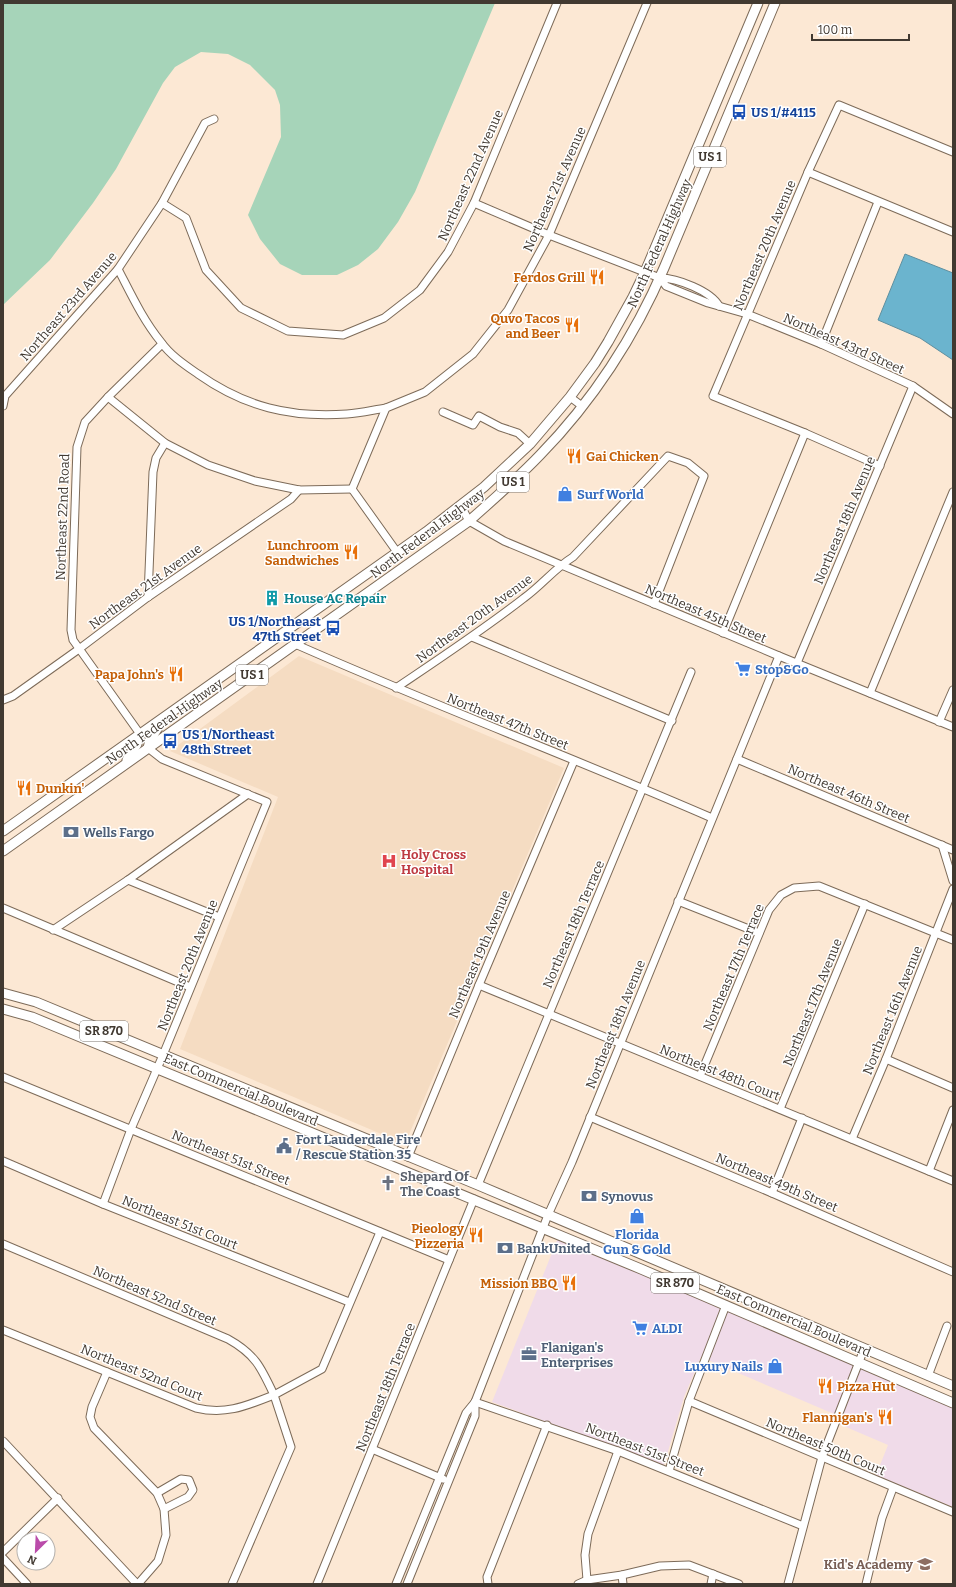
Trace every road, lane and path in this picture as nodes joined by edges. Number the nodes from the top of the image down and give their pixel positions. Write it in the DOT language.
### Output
graph roads {
  1 [pos="557,3"];
  2 [pos="647,3"];
  3 [pos="758,3"];
  4 [pos="774,3"];
  5 [pos="214,119"];
  6 [pos="696,152"];
  7 [pos="953,152"];
  8 [pos="705,170"];
  9 [pos="808,172"];
  10 [pos="878,202"];
  11 [pos="162,203"];
  12 [pos="474,203"];
  13 [pos="953,232"];
  14 [pos="549,235"];
  15 [pos="118,269"];
  16 [pos="645,272"];
  17 [pos="660,278"];
  18 [pos="747,314"];
  19 [pos="162,344"];
  20 [pos="821,344"];
  21 [pos="913,386"];
  22 [pos="108,397"];
  23 [pos="570,397"];
  24 [pos="3,406"];
  25 [pos="582,406"];
  26 [pos="386,408"];
  27 [pos="443,412"];
  28 [pos="953,414"];
  29 [pos="805,433"];
  30 [pos="165,443"];
  31 [pos="530,444"];
  32 [pos="880,466"];
  33 [pos="352,489"];
  34 [pos="299,490"];
  35 [pos="953,492"];
  36 [pos="461,506"];
  37 [pos="469,521"];
  38 [pos="397,552"];
  39 [pos="561,565"];
  40 [pos="390,577"];
  41 [pos="148,597"];
  42 [pos="654,604"];
  43 [pos="724,633"];
  44 [pos="472,637"];
  45 [pos="295,644"];
  46 [pos="79,649"];
  47 [pos="779,656"];
  48 [pos="797,663"];
  49 [pos="691,672"];
  50 [pos="396,688"];
  51 [pos="953,690"];
  52 [pos="870,693"];
  53 [pos="3,700"];
  54 [pos="164,718"];
  55 [pos="672,721"];
  56 [pos="939,722"];
  57 [pos="953,727"];
  58 [pos="140,734"];
  59 [pos="148,748"];
  60 [pos="737,759"];
  61 [pos="574,761"];
  62 [pos="123,766"];
  63 [pos="643,788"];
  64 [pos="61,790"];
  65 [pos="248,794"];
  66 [pos="56,813"];
  67 [pos="712,818"];
  68 [pos="3,831"];
  69 [pos="942,846"];
  70 [pos="953,850"];
  71 [pos="3,851"];
  72 [pos="128,880"];
  73 [pos="953,881"];
  74 [pos="953,889"];
  75 [pos="678,901"];
  76 [pos="865,904"];
  77 [pos="3,908"];
  78 [pos="219,917"];
  79 [pos="53,930"];
  80 [pos="759,933"];
  81 [pos="936,933"];
  82 [pos="953,940"];
  83 [pos="479,985"];
  84 [pos="190,988"];
  85 [pos="3,993"];
  86 [pos="3,1009"];
  87 [pos="549,1014"];
  88 [pos="620,1043"];
  89 [pos="163,1055"];
  90 [pos="886,1059"];
  91 [pos="158,1068"];
  92 [pos="700,1076"];
  93 [pos="3,1077"];
  94 [pos="953,1088"];
  95 [pos="780,1109"];
  96 [pos="953,1110"];
  97 [pos="590,1117"];
  98 [pos="802,1118"];
  99 [pos="334,1126"];
  100 [pos="131,1129"];
  101 [pos="305,1129"];
  102 [pos="852,1139"];
  103 [pos="408,1157"];
  104 [pos="3,1161"];
  105 [pos="929,1171"];
  106 [pos="953,1181"];
  107 [pos="478,1185"];
  108 [pos="772,1193"];
  109 [pos="474,1199"];
  110 [pos="103,1204"];
  111 [pos="548,1215"];
  112 [pos="544,1228"];
  113 [pos="380,1232"];
  114 [pos="3,1244"];
  115 [pos="449,1260"];
  116 [pos="953,1272"];
  117 [pos="349,1302"];
  118 [pos="726,1305"];
  119 [pos="948,1326"];
  120 [pos="3,1330"];
  121 [pos="864,1349"];
  122 [pos="859,1362"];
  123 [pos="107,1372"];
  124 [pos="928,1376"];
  125 [pos="953,1386"];
  126 [pos="274,1395"];
  127 [pos="690,1401"];
  128 [pos="475,1402"];
  129 [pos="953,1403"];
  130 [pos="547,1425"];
  131 [pos="3,1441"];
  132 [pos="372,1449"];
  133 [pos="618,1451"];
  134 [pos="822,1457"];
  135 [pos="669,1471"];
  136 [pos="440,1477"];
  137 [pos="449,1481"];
  138 [pos="893,1488"];
  139 [pos="157,1493"];
  140 [pos="58,1498"];
  141 [pos="164,1510"];
  142 [pos="953,1512"];
  143 [pos="804,1526"];
  144 [pos="3,1552"];
  145 [pos="3,1558"];
  146 [pos="713,1574"];
  147 [pos="622,1575"];
  148 [pos="587,1580"];
  149 [pos="27,1584"];
  150 [pos="138,1584"];
  151 [pos="232,1584"];
  152 [pos="318,1584"];
  153 [pos="396,1584"];
  154 [pos="407,1584"];
  155 [pos="488,1584"];
  156 [pos="578,1584"];
  157 [pos="623,1584"];
  158 [pos="711,1584"];
  159 [pos="739,1584"];
  160 [pos="788,1584"];
  161 [pos="866,1584"];
  1 -- 12 [label="street, Northeast 22nd Avenue"];
  2 -- 14 [label="street, Northeast 21st Avenue"];
  3 -- 6 [label="main road, North Federal Highway / US 1"];
  4 -- 8 [label="main road, North Federal Highway / US 1"];
  5 -- 11 [label="street, Northeast 23rd Avenue"];
  6 -- 8 [label="main road"];
  6 -- 16 [label="main road, North Federal Highway / US 1"];
  7 -- 9 [label="street, Northeast 20th Avenue"];
  8 -- 17 [label="main road, North Federal Highway / US 1"];
  9 -- 10 [label="street"];
  9 -- 18 [label="street, Northeast 20th Avenue"];
  10 -- 13 [label="street"];
  10 -- 20 [label="street"];
  11 -- 12 [label="street, Northeast 22nd Avenue"];
  11 -- 15 [label="street, Northeast 23rd Avenue"];
  12 -- 14 [label="street, Northeast 43rd Street"];
  14 -- 16 [label="street, Northeast 43rd Street"];
  14 -- 26 [label="street, Northeast 21st Avenue"];
  15 -- 19 [label="street, Northeast 21st Avenue"];
  15 -- 24 [label="street, Northeast 23rd Avenue"];
  16 -- 17 [label="street, Northeast 43rd Street"];
  16 -- 23 [label="main road, North Federal Highway / US 1"];
  17 -- 18 [label="street, Northeast 43rd Street"];
  17 -- 25 [label="main road, North Federal Highway / US 1"];
  18 -- 20 [label="street, Northeast 43rd Street"];
  18 -- 29 [label="street, Northeast 20th Avenue"];
  19 -- 22 [label="street, Northeast 22nd Road"];
  19 -- 26 [label="street, Northeast 21st Avenue"];
  20 -- 21 [label="street, Northeast 43rd Street"];
  21 -- 28 [label="street, Northeast 43rd Street"];
  21 -- 32 [label="street, Northeast 18th Avenue"];
  22 -- 30 [label="street"];
  22 -- 46 [label="street, Northeast 22nd Road"];
  23 -- 25 [label="street"];
  23 -- 31 [label="main road, North Federal Highway / US 1"];
  25 -- 37 [label="main road, North Federal Highway / US 1"];
  26 -- 33 [label="street"];
  27 -- 31 [label="street"];
  29 -- 32 [label="street"];
  29 -- 43 [label="street"];
  30 -- 34 [label="street"];
  30 -- 41 [label="street"];
  31 -- 36 [label="main road, North Federal Highway / US 1"];
  32 -- 48 [label="street, Northeast 18th Avenue"];
  33 -- 34 [label="street"];
  33 -- 38 [label="street"];
  34 -- 41 [label="street, Northeast 21st Avenue"];
  35 -- 52 [label="street"];
  36 -- 37 [label="street"];
  36 -- 38 [label="main road, North Federal Highway / US 1"];
  37 -- 39 [label="street, Northeast 45th Street"];
  37 -- 40 [label="main road, North Federal Highway / US 1"];
  38 -- 40 [label="main road"];
  38 -- 54 [label="main road, North Federal Highway / US 1"];
  39 -- 42 [label="street, Northeast 45th Street"];
  39 -- 42 [label="street, Northeast 20th Avenue"];
  39 -- 44 [label="street, Northeast 20th Avenue"];
  40 -- 45 [label="main road, North Federal Highway / US 1"];
  41 -- 46 [label="street, Northeast 21st Avenue"];
  42 -- 43 [label="street, Northeast 45th Street"];
  43 -- 47 [label="street, Northeast 45th Street"];
  44 -- 50 [label="street, Northeast 20th Avenue"];
  44 -- 55 [label="street"];
  45 -- 50 [label="street, Northeast 47th Street"];
  45 -- 59 [label="main road, North Federal Highway / US 1"];
  46 -- 53 [label="street, Northeast 21st Avenue"];
  46 -- 58 [label="street, Northeast 22nd Road"];
  47 -- 48 [label="street, Northeast 45th Street"];
  47 -- 60 [label="street, Northeast 18th Avenue"];
  48 -- 52 [label="street, Northeast 45th Street"];
  49 -- 55 [label="street, Northeast 18th Terrace"];
  50 -- 61 [label="street, Northeast 47th Street"];
  51 -- 56 [label="street"];
  52 -- 56 [label="street, Northeast 45th Street"];
  54 -- 58 [label="main road, North Federal Highway / US 1"];
  54 -- 59 [label="main road"];
  55 -- 63 [label="street, Northeast 18th Terrace"];
  56 -- 57 [label="street, Northeast 45th Street"];
  58 -- 62 [label="main road"];
  58 -- 64 [label="main road, North Federal Highway / US 1"];
  59 -- 62 [label="main road, North Federal Highway / US 1"];
  59 -- 65 [label="street"];
  60 -- 67 [label="street, Northeast 18th Avenue"];
  60 -- 69 [label="street, Northeast 46th Street"];
  61 -- 63 [label="street, Northeast 47th Street"];
  61 -- 83 [label="street, Northeast 19th Avenue"];
  62 -- 66 [label="main road, North Federal Highway / US 1"];
  63 -- 67 [label="street, Northeast 47th Street"];
  63 -- 87 [label="street, Northeast 18th Terrace"];
  64 -- 66 [label="main road"];
  64 -- 68 [label="main road, North Federal Highway / US 1"];
  65 -- 72 [label="street"];
  65 -- 78 [label="street, Northeast 20th Avenue"];
  66 -- 71 [label="main road, North Federal Highway / US 1"];
  67 -- 75 [label="street, Northeast 18th Avenue"];
  69 -- 70 [label="street, Northeast 46th Street"];
  69 -- 73 [label="street"];
  72 -- 78 [label="street"];
  72 -- 79 [label="street"];
  74 -- 81 [label="street, Northeast 16th Avenue"];
  75 -- 80 [label="street"];
  75 -- 88 [label="street, Northeast 18th Avenue"];
  76 -- 80 [label="street, Northeast 17th Terrace"];
  76 -- 81 [label="street"];
  76 -- 95 [label="street, Northeast 17th Avenue"];
  77 -- 79 [label="street"];
  78 -- 84 [label="street, Northeast 20th Avenue"];
  79 -- 84 [label="street"];
  80 -- 92 [label="street, Northeast 17th Terrace"];
  81 -- 82 [label="street"];
  81 -- 90 [label="street, Northeast 16th Avenue"];
  83 -- 87 [label="street, Northeast 48th Court"];
  83 -- 103 [label="street, Northeast 19th Avenue"];
  84 -- 89 [label="street, Northeast 20th Avenue"];
  85 -- 89 [label="main road, East Commercial Boulevard / SR 870"];
  86 -- 91 [label="main road, East Commercial Boulevard / SR 870"];
  87 -- 88 [label="street, Northeast 48th Court"];
  87 -- 107 [label="street, Northeast 18th Terrace"];
  88 -- 92 [label="street, Northeast 48th Court"];
  88 -- 97 [label="street, Northeast 18th Avenue"];
  89 -- 91 [label="street, Northeast 20th Avenue"];
  89 -- 99 [label="main road, East Commercial Boulevard / SR 870"];
  90 -- 94 [label="street"];
  90 -- 102 [label="street, Northeast 16th Avenue"];
  91 -- 100 [label="street, Northeast 20th Avenue"];
  91 -- 101 [label="main road, East Commercial Boulevard / SR 870"];
  92 -- 95 [label="street, Northeast 48th Court"];
  93 -- 100 [label="street, Northeast 51st Street"];
  95 -- 98 [label="street, Northeast 48th Court"];
  96 -- 105 [label="street"];
  97 -- 108 [label="street, Northeast 49th Street"];
  97 -- 111 [label="street, Northeast 18th Avenue"];
  98 -- 102 [label="street, Northeast 48th Court"];
  98 -- 108 [label="street"];
  99 -- 101 [label="main road"];
  99 -- 103 [label="main road, East Commercial Boulevard / SR 870"];
  100 -- 110 [label="street, Northeast 20th Avenue"];
  100 -- 113 [label="street, Northeast 51st Street"];
  101 -- 109 [label="main road, East Commercial Boulevard / SR 870"];
  102 -- 105 [label="street, Northeast 48th Court"];
  103 -- 107 [label="main road, East Commercial Boulevard / SR 870"];
  104 -- 110 [label="street, Northeast 51st Court"];
  105 -- 106 [label="street, Northeast 48th Court"];
  107 -- 111 [label="main road, East Commercial Boulevard / SR 870"];
  108 -- 116 [label="street, Northeast 49th Street"];
  109 -- 112 [label="main road, East Commercial Boulevard / SR 870"];
  109 -- 115 [label="street, Northeast 18th Terrace"];
  110 -- 117 [label="street, Northeast 51st Court"];
  111 -- 112 [label="street, Northeast 18th Avenue"];
  111 -- 121 [label="main road, East Commercial Boulevard / SR 870"];
  112 -- 118 [label="main road, East Commercial Boulevard / SR 870"];
  112 -- 128 [label="street, Northeast 18th Avenue"];
  113 -- 115 [label="street, Northeast 51st Street"];
  113 -- 117 [label="street"];
  114 -- 126 [label="street, Northeast 52nd Street"];
  115 -- 132 [label="street, Northeast 18th Terrace"];
  117 -- 126 [label="street"];
  118 -- 122 [label="main road, East Commercial Boulevard / SR 870"];
  118 -- 127 [label="street"];
  119 -- 124 [label="street"];
  120 -- 123 [label="street, Northeast 52nd Court"];
  121 -- 122 [label="street"];
  121 -- 124 [label="main road, East Commercial Boulevard / SR 870"];
  122 -- 129 [label="main road, East Commercial Boulevard / SR 870"];
  122 -- 134 [label="street"];
  123 -- 126 [label="street, Northeast 52nd Court"];
  123 -- 139 [label="street"];
  124 -- 125 [label="main road, East Commercial Boulevard / SR 870"];
  126 -- 151 [label="street"];
  127 -- 134 [label="street, Northeast 50th Court"];
  127 -- 135 [label="street"];
  128 -- 130 [label="street, Northeast 51st Street"];
  128 -- 136 [label="street, Northeast 18th Avenue"];
  128 -- 137 [label="street, Northeast 18th Avenue"];
  130 -- 133 [label="street, Northeast 51st Street"];
  130 -- 155 [label="street"];
  131 -- 140 [label="street"];
  132 -- 136 [label="street"];
  132 -- 152 [label="street, Northeast 18th Terrace"];
  133 -- 135 [label="street, Northeast 51st Street"];
  133 -- 148 [label="street"];
  134 -- 138 [label="street, Northeast 50th Court"];
  134 -- 143 [label="street"];
  135 -- 143 [label="street, Northeast 51st Street"];
  136 -- 137 [label="street"];
  136 -- 153 [label="street, Northeast 18th Avenue"];
  137 -- 154 [label="street, Northeast 18th Avenue"];
  138 -- 142 [label="street, Northeast 50th Court"];
  138 -- 161 [label="street"];
  139 -- 141 [label="street"];
  139 -- 141 [label="street"];
  140 -- 144 [label="street"];
  140 -- 150 [label="street"];
  141 -- 150 [label="street"];
  143 -- 160 [label="street"];
  145 -- 149 [label="street"];
  146 -- 147 [label="street"];
  146 -- 158 [label="street"];
  146 -- 159 [label="street"];
  147 -- 148 [label="street"];
  147 -- 157 [label="street"];
  148 -- 156 [label="street"];
}
